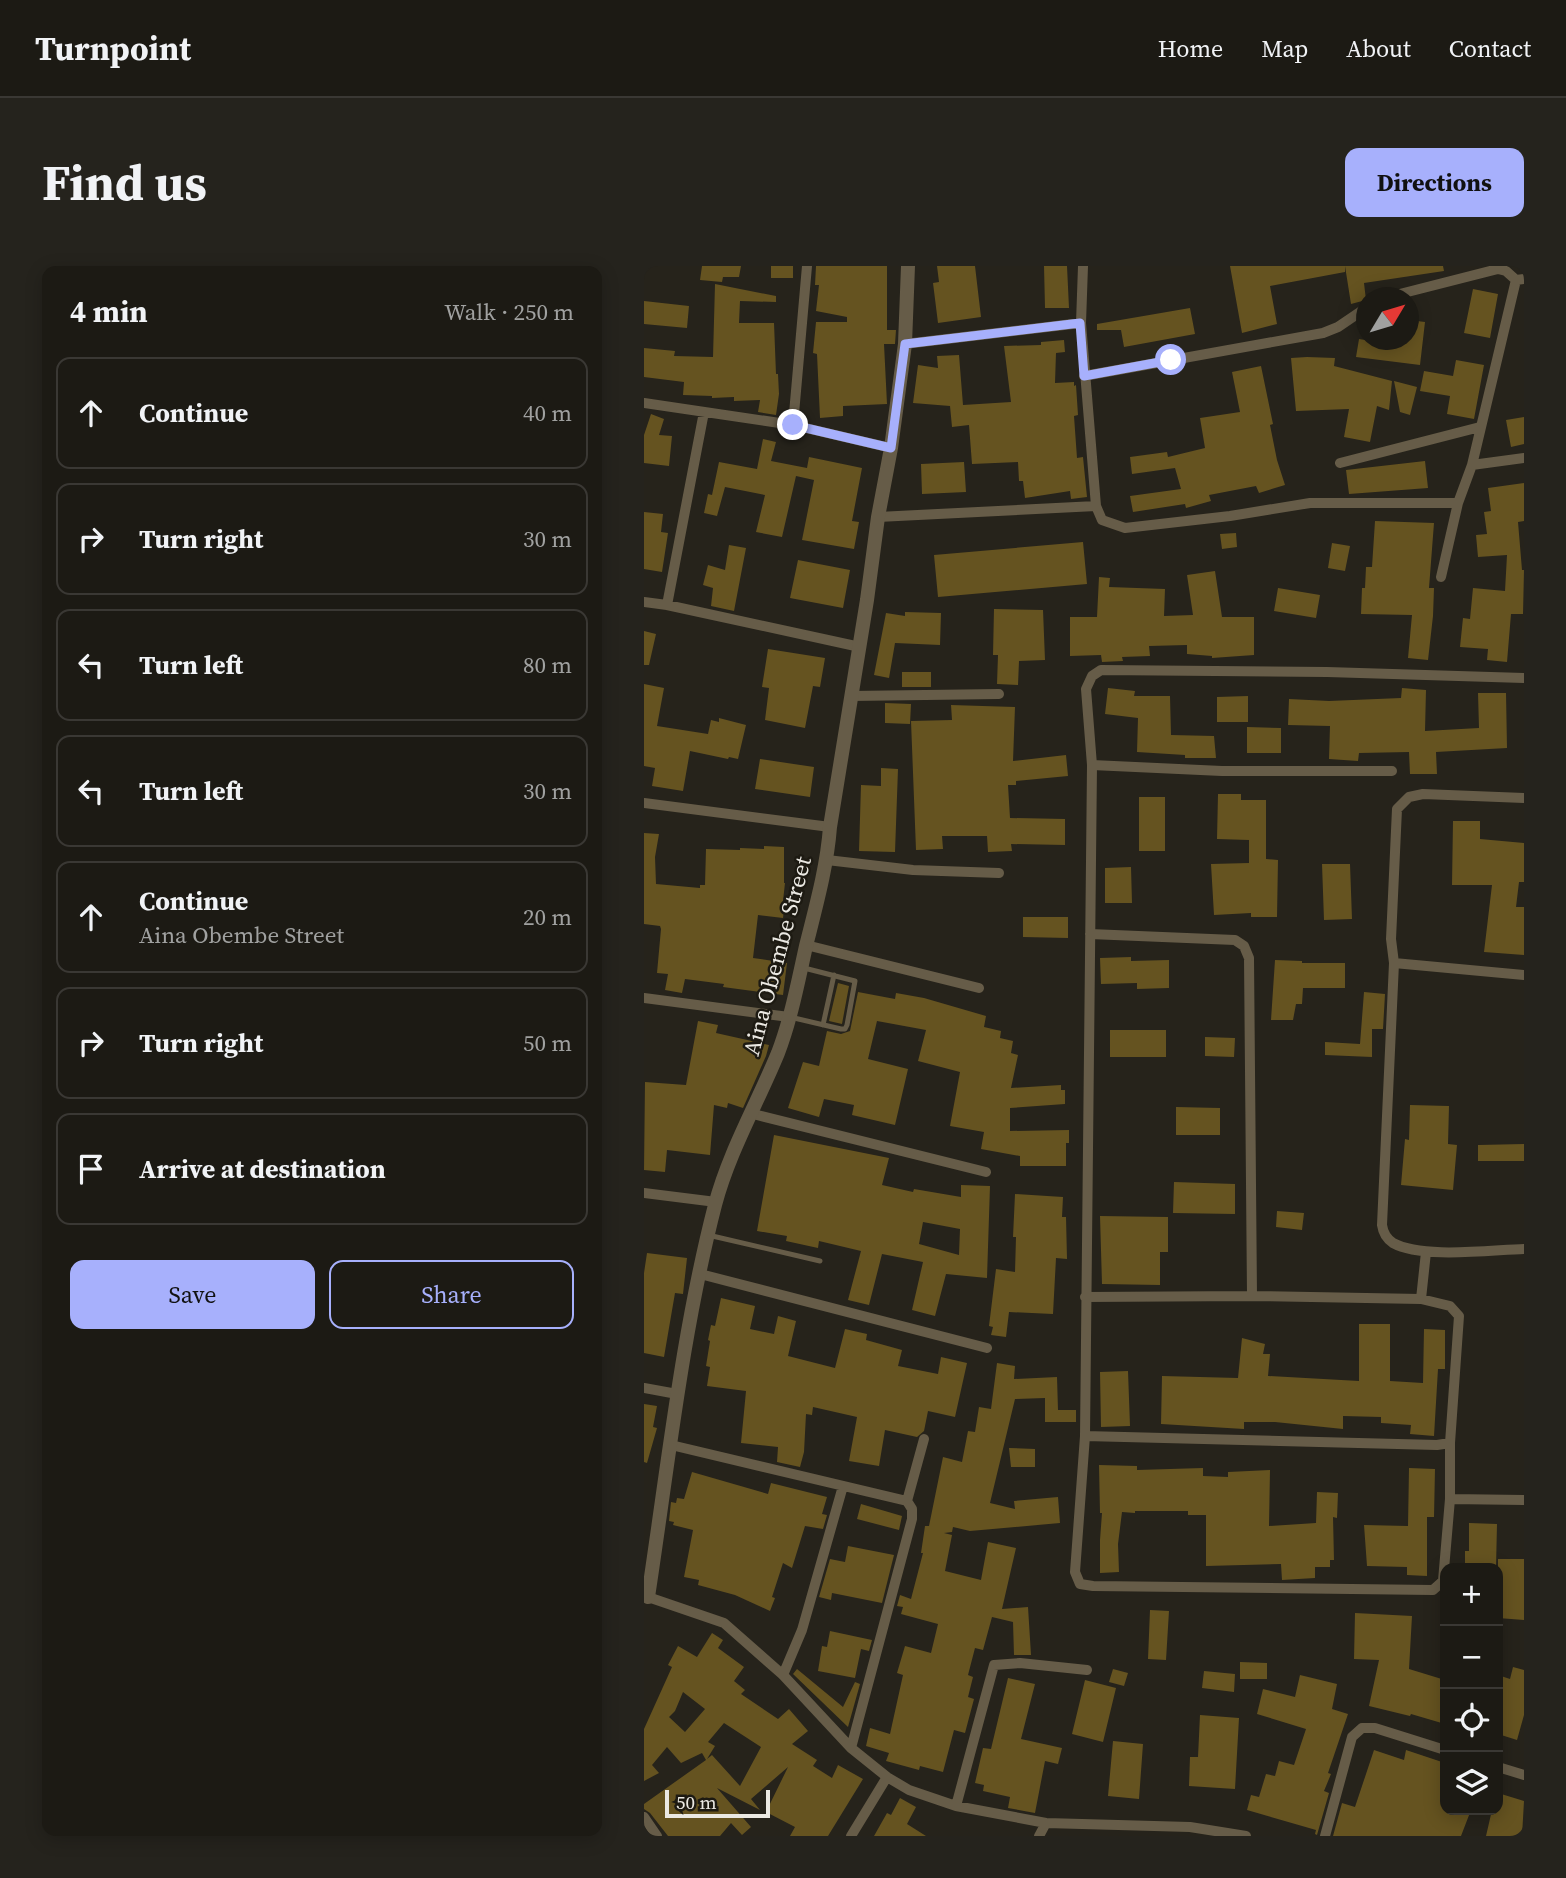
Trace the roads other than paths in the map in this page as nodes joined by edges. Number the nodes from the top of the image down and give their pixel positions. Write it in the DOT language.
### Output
graph roads {
  1 [pos="807,266"];
  2 [pos="908,266"];
  3 [pos="1083,266"];
  4 [pos="1520,280"];
  5 [pos="1419,289"];
  6 [pos="1356,315"];
  7 [pos="1080,323"];
  8 [pos="905,344"];
  9 [pos="1084,376"];
  10 [pos="644,403"];
  11 [pos="704,412"];
  12 [pos="793,425"];
  13 [pos="1480,427"];
  14 [pos="891,448"];
  15 [pos="1524,458"];
  16 [pos="1340,463"];
  17 [pos="1472,465"];
  18 [pos="1458,503"];
  19 [pos="1096,506"];
  20 [pos="878,517"];
  21 [pos="1441,576"];
  22 [pos="644,603"];
  23 [pos="667,605"];
  24 [pos="860,647"];
  25 [pos="1524,678"];
  26 [pos="999,694"];
  27 [pos="850,696"];
  28 [pos="1092,765"];
  29 [pos="1392,771"];
  30 [pos="1524,797"];
  31 [pos="644,803"];
  32 [pos="830,827"];
  33 [pos="827,860"];
  34 [pos="999,873"];
  35 [pos="1090,934"];
  36 [pos="806,945"];
  37 [pos="1394,963"];
  38 [pos="801,968"];
  39 [pos="834,975"];
  40 [pos="1524,975"];
  41 [pos="979,988"];
  42 [pos="644,998"];
  43 [pos="789,1017"];
  44 [pos="823,1025"];
  45 [pos="753,1114"];
  46 [pos="986,1171"];
  47 [pos="644,1193"];
  48 [pos="716,1202"];
  49 [pos="708,1235"];
  50 [pos="1524,1249"];
  51 [pos="1426,1252"];
  52 [pos="820,1261"];
  53 [pos="700,1273"];
  54 [pos="1252,1296"];
  55 [pos="1085,1297"];
  56 [pos="1421,1299"];
  57 [pos="987,1348"];
  58 [pos="644,1388"];
  59 [pos="677,1394"];
  60 [pos="1085,1436"];
  61 [pos="923,1439"];
  62 [pos="1450,1443"];
  63 [pos="671,1445"];
  64 [pos="843,1486"];
  65 [pos="1450,1499"];
  66 [pos="1524,1500"];
  67 [pos="907,1501"];
  68 [pos="646,1597"];
  69 [pos="1087,1670"];
  70 [pos="783,1675"];
  71 [pos="852,1748"];
  72 [pos="1440,1748"];
  73 [pos="1503,1769"];
  74 [pos="1524,1775"];
  75 [pos="887,1777"];
  76 [pos="956,1806"];
  77 [pos="644,1817"];
  78 [pos="1046,1823"];
  79 [pos="1147,1831"];
  80 [pos="657,1836"];
  81 [pos="851,1836"];
  82 [pos="1039,1836"];
  83 [pos="1246,1836"];
  84 [pos="1325,1836"];
  1 -- 12 [label="street"];
  2 -- 8 [label="street, Aina Obembe Street"];
  3 -- 7 [label="street"];
  4 -- 5 [label="street"];
  4 -- 13 [label="street"];
  6 -- 9 [label="street"];
  7 -- 8 [label="street"];
  7 -- 9 [label="street"];
  8 -- 14 [label="street, Aina Obembe Street"];
  9 -- 19 [label="street"];
  10 -- 11 [label="street"];
  11 -- 12 [label="street"];
  11 -- 23 [label="street"];
  12 -- 14 [label="street"];
  13 -- 16 [label="street"];
  13 -- 17 [label="street"];
  14 -- 20 [label="street, Aina Obembe Street"];
  15 -- 17 [label="street"];
  17 -- 18 [label="street"];
  18 -- 19 [label="street"];
  18 -- 21 [label="street"];
  19 -- 20 [label="street"];
  20 -- 24 [label="street, Aina Obembe Street"];
  22 -- 23 [label="street"];
  23 -- 24 [label="street"];
  24 -- 27 [label="street, Aina Obembe Street"];
  25 -- 28 [label="street"];
  26 -- 27 [label="street"];
  27 -- 32 [label="street, Aina Obembe Street"];
  28 -- 29 [label="street"];
  28 -- 35 [label="street"];
  30 -- 37 [label="street"];
  31 -- 32 [label="street"];
  32 -- 33 [label="street, Aina Obembe Street"];
  33 -- 34 [label="street"];
  33 -- 36 [label="street, Aina Obembe Street"];
  35 -- 54 [label="street"];
  35 -- 55 [label="street"];
  36 -- 38 [label="street, Aina Obembe Street"];
  36 -- 41 [label="street"];
  37 -- 40 [label="street"];
  37 -- 51 [label="street"];
  38 -- 39 [label="lane"];
  38 -- 43 [label="street, Aina Obembe Street"];
  39 -- 44 [label="lane"];
  39 -- 44 [label="lane"];
  42 -- 43 [label="street"];
  43 -- 44 [label="lane"];
  43 -- 45 [label="street, Aina Obembe Street"];
  45 -- 46 [label="street"];
  45 -- 48 [label="street, Aina Obembe Street"];
  47 -- 48 [label="street"];
  48 -- 49 [label="street, Aina Obembe Street"];
  49 -- 52 [label="lane"];
  49 -- 53 [label="street, Aina Obembe Street"];
  50 -- 51 [label="street"];
  51 -- 56 [label="street"];
  53 -- 57 [label="street"];
  53 -- 59 [label="street, Aina Obembe Street"];
  54 -- 55 [label="street"];
  54 -- 56 [label="street"];
  55 -- 60 [label="street"];
  56 -- 62 [label="street"];
  58 -- 59 [label="street"];
  59 -- 63 [label="street, Aina Obembe Street"];
  60 -- 62 [label="street"];
  60 -- 65 [label="street"];
  61 -- 67 [label="street"];
  62 -- 65 [label="street"];
  63 -- 64 [label="street"];
  63 -- 68 [label="street, Aina Obembe Street"];
  64 -- 67 [label="street"];
  64 -- 70 [label="street"];
  65 -- 66 [label="street"];
  67 -- 71 [label="street"];
  68 -- 70 [label="street"];
  69 -- 76 [label="street"];
  70 -- 71 [label="street"];
  71 -- 75 [label="street"];
  72 -- 84 [label="street"];
  73 -- 74 [label="street"];
  75 -- 76 [label="street"];
  75 -- 81 [label="street"];
  76 -- 78 [label="street"];
  77 -- 80 [label="street"];
  78 -- 79 [label="street"];
  78 -- 82 [label="street"];
  79 -- 83 [label="street"];
}
